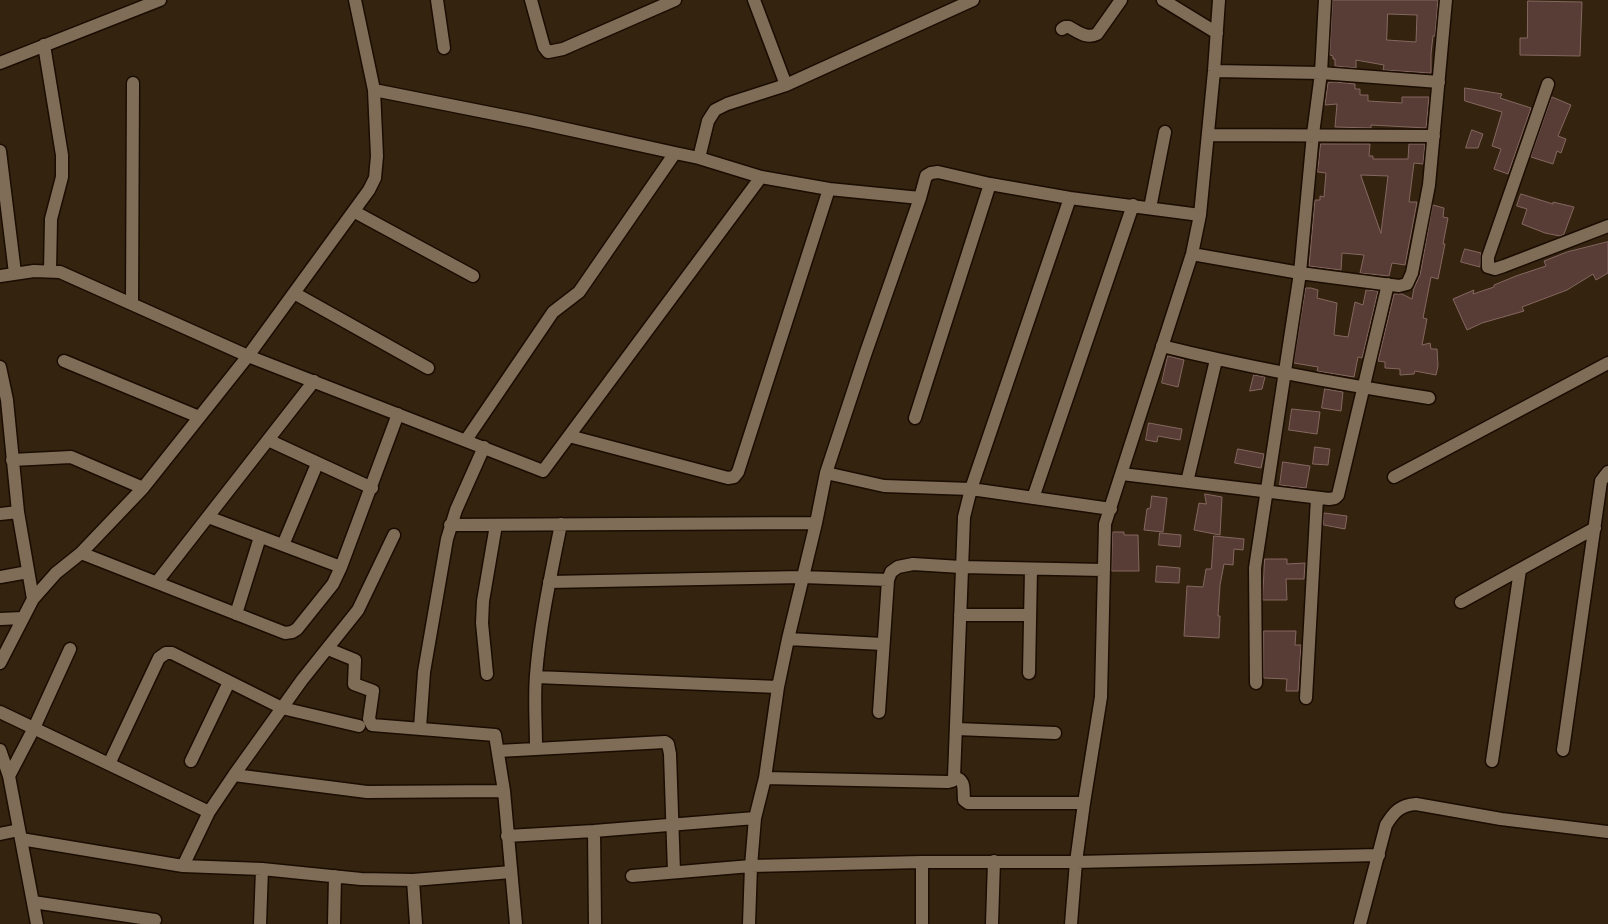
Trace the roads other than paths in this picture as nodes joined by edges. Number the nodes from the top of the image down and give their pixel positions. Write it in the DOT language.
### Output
graph roads {
  1 [pos="160,0"];
  2 [pos="356,0"];
  3 [pos="437,0"];
  4 [pos="531,0"];
  5 [pos="675,0"];
  6 [pos="754,0"];
  7 [pos="973,0"];
  8 [pos="1121,0"];
  9 [pos="1163,0"];
  10 [pos="1219,0"];
  11 [pos="1325,0"];
  12 [pos="1446,0"];
  13 [pos="1062,29"];
  14 [pos="1217,33"];
  15 [pos="44,45"];
  16 [pos="444,48"];
  17 [pos="0,63"];
  18 [pos="1214,72"];
  19 [pos="1321,73"];
  20 [pos="1439,82"];
  21 [pos="133,83"];
  22 [pos="1548,84"];
  23 [pos="786,85"];
  24 [pos="374,90"];
  25 [pos="1165,132"];
  26 [pos="1313,134"];
  27 [pos="1208,135"];
  28 [pos="1434,136"];
  29 [pos="0,151"];
  30 [pos="675,153"];
  31 [pos="699,158"];
  32 [pos="761,177"];
  33 [pos="990,184"];
  34 [pos="830,189"];
  35 [pos="920,198"];
  36 [pos="1070,198"];
  37 [pos="1133,205"];
  38 [pos="1150,208"];
  39 [pos="355,212"];
  40 [pos="1200,215"];
  41 [pos="1608,226"];
  42 [pos="1192,254"];
  43 [pos="50,271"];
  44 [pos="15,273"];
  45 [pos="1300,273"];
  46 [pos="0,276"];
  47 [pos="473,276"];
  48 [pos="1388,284"];
  49 [pos="294,293"];
  50 [pos="132,304"];
  51 [pos="1162,346"];
  52 [pos="248,356"];
  53 [pos="1216,360"];
  54 [pos="64,362"];
  55 [pos="1608,363"];
  56 [pos="0,367"];
  57 [pos="428,368"];
  58 [pos="1284,373"];
  59 [pos="314,381"];
  60 [pos="1362,388"];
  61 [pos="1429,398"];
  62 [pos="4,401"];
  63 [pos="398,414"];
  64 [pos="200,417"];
  65 [pos="915,418"];
  66 [pos="569,436"];
  67 [pos="268,440"];
  68 [pos="466,440"];
  69 [pos="484,447"];
  70 [pos="12,460"];
  71 [pos="317,464"];
  72 [pos="1608,472"];
  73 [pos="826,473"];
  74 [pos="1122,474"];
  75 [pos="1394,477"];
  76 [pos="1187,482"];
  77 [pos="144,488"];
  78 [pos="372,488"];
  79 [pos="972,489"];
  80 [pos="1266,491"];
  81 [pos="1033,498"];
  82 [pos="1317,498"];
  83 [pos="1111,509"];
  84 [pos="18,512"];
  85 [pos="0,514"];
  86 [pos="208,517"];
  87 [pos="816,522"];
  88 [pos="561,524"];
  89 [pos="450,525"];
  90 [pos="496,525"];
  91 [pos="1595,528"];
  92 [pos="394,535"];
  93 [pos="260,537"];
  94 [pos="283,545"];
  95 [pos="81,553"];
  96 [pos="341,567"];
  97 [pos="961,568"];
  98 [pos="1031,569"];
  99 [pos="1103,570"];
  100 [pos="1520,570"];
  101 [pos="28,572"];
  102 [pos="0,576"];
  103 [pos="802,577"];
  104 [pos="888,580"];
  105 [pos="157,582"];
  106 [pos="549,582"];
  107 [pos="33,599"];
  108 [pos="1461,602"];
  109 [pos="236,614"];
  110 [pos="960,615"];
  111 [pos="1030,615"];
  112 [pos="23,618"];
  113 [pos="0,619"];
  114 [pos="788,639"];
  115 [pos="883,644"];
  116 [pos="70,649"];
  117 [pos="328,649"];
  118 [pos="0,663"];
  119 [pos="1029,673"];
  120 [pos="487,674"];
  121 [pos="536,677"];
  122 [pos="229,682"];
  123 [pos="1256,683"];
  124 [pos="778,687"];
  125 [pos="1306,698"];
  126 [pos="282,708"];
  127 [pos="0,712"];
  128 [pos="879,712"];
  129 [pos="360,726"];
  130 [pos="34,728"];
  131 [pos="420,728"];
  132 [pos="957,729"];
  133 [pos="1055,733"];
  134 [pos="536,748"];
  135 [pos="0,750"];
  136 [pos="1564,750"];
  137 [pos="498,751"];
  138 [pos="191,761"];
  139 [pos="1492,762"];
  140 [pos="109,764"];
  141 [pos="234,775"];
  142 [pos="9,776"];
  143 [pos="954,777"];
  144 [pos="765,778"];
  145 [pos="504,791"];
  146 [pos="1084,802"];
  147 [pos="209,812"];
  148 [pos="755,818"];
  149 [pos="672,825"];
  150 [pos="594,831"];
  151 [pos="1608,832"];
  152 [pos="0,834"];
  153 [pos="20,834"];
  154 [pos="507,836"];
  155 [pos="1379,854"];
  156 [pos="922,862"];
  157 [pos="994,862"];
  158 [pos="1076,862"];
  159 [pos="183,866"];
  160 [pos="751,866"];
  161 [pos="262,869"];
  162 [pos="510,872"];
  163 [pos="674,872"];
  164 [pos="335,876"];
  165 [pos="632,876"];
  166 [pos="413,880"];
  167 [pos="33,902"];
  168 [pos="155,920"];
  169 [pos="37,924"];
  170 [pos="260,924"];
  171 [pos="334,924"];
  172 [pos="416,924"];
  173 [pos="516,924"];
  174 [pos="595,924"];
  175 [pos="749,924"];
  176 [pos="922,924"];
  177 [pos="992,924"];
  178 [pos="1071,924"];
  179 [pos="1360,924"];
  1 -- 15 [label="street"];
  2 -- 24 [label="street"];
  3 -- 16 [label="street"];
  4 -- 5 [label="street"];
  6 -- 23 [label="street"];
  7 -- 23 [label="street"];
  8 -- 13 [label="street"];
  9 -- 14 [label="street"];
  10 -- 14 [label="street"];
  11 -- 19 [label="street"];
  12 -- 20 [label="street"];
  14 -- 18 [label="street"];
  15 -- 17 [label="street"];
  15 -- 43 [label="street"];
  18 -- 19 [label="street"];
  18 -- 27 [label="street"];
  19 -- 20 [label="street"];
  19 -- 26 [label="street"];
  20 -- 28 [label="street"];
  21 -- 50 [label="street"];
  22 -- 41 [label="street"];
  23 -- 31 [label="street"];
  24 -- 30 [label="street"];
  24 -- 39 [label="street"];
  25 -- 38 [label="street"];
  26 -- 27 [label="street"];
  26 -- 28 [label="street"];
  26 -- 45 [label="street"];
  27 -- 40 [label="street"];
  28 -- 48 [label="street"];
  29 -- 44 [label="street"];
  30 -- 31 [label="street"];
  30 -- 68 [label="street"];
  31 -- 32 [label="street"];
  32 -- 34 [label="street"];
  32 -- 66 [label="street"];
  33 -- 35 [label="street"];
  33 -- 36 [label="street"];
  33 -- 65 [label="street"];
  34 -- 35 [label="street"];
  34 -- 66 [label="street"];
  35 -- 73 [label="street"];
  36 -- 37 [label="street"];
  36 -- 79 [label="street"];
  37 -- 38 [label="street"];
  37 -- 81 [label="street"];
  38 -- 40 [label="street"];
  39 -- 47 [label="street"];
  39 -- 49 [label="street"];
  40 -- 42 [label="street"];
  42 -- 45 [label="street"];
  42 -- 51 [label="street"];
  43 -- 44 [label="street"];
  43 -- 50 [label="street"];
  44 -- 46 [label="street"];
  45 -- 48 [label="street"];
  45 -- 58 [label="street"];
  48 -- 60 [label="street"];
  49 -- 52 [label="street"];
  49 -- 57 [label="street"];
  50 -- 52 [label="street"];
  51 -- 53 [label="street"];
  51 -- 74 [label="street"];
  52 -- 59 [label="street"];
  52 -- 64 [label="street"];
  53 -- 58 [label="street"];
  53 -- 76 [label="street"];
  54 -- 64 [label="street"];
  55 -- 75 [label="street"];
  56 -- 62 [label="street"];
  58 -- 60 [label="street"];
  58 -- 80 [label="street"];
  59 -- 63 [label="street"];
  59 -- 67 [label="street"];
  60 -- 61 [label="street"];
  60 -- 82 [label="street"];
  62 -- 70 [label="street"];
  63 -- 68 [label="street"];
  63 -- 78 [label="street"];
  64 -- 77 [label="street"];
  66 -- 69 [label="street"];
  67 -- 71 [label="street"];
  67 -- 86 [label="street"];
  68 -- 69 [label="street"];
  69 -- 89 [label="street"];
  70 -- 77 [label="street"];
  70 -- 84 [label="street"];
  71 -- 78 [label="street"];
  71 -- 94 [label="street"];
  72 -- 91 [label="street"];
  73 -- 79 [label="street"];
  73 -- 87 [label="street"];
  74 -- 76 [label="street"];
  74 -- 83 [label="street"];
  76 -- 80 [label="street"];
  77 -- 95 [label="street"];
  78 -- 96 [label="street"];
  79 -- 81 [label="street"];
  79 -- 97 [label="street"];
  80 -- 82 [label="street"];
  80 -- 123 [label="street"];
  81 -- 83 [label="street"];
  82 -- 125 [label="street"];
  83 -- 99 [label="street"];
  84 -- 85 [label="street"];
  84 -- 101 [label="street"];
  86 -- 93 [label="street"];
  86 -- 105 [label="street"];
  87 -- 88 [label="street"];
  87 -- 103 [label="street"];
  88 -- 90 [label="street"];
  88 -- 106 [label="street"];
  89 -- 90 [label="street"];
  89 -- 131 [label="street"];
  90 -- 120 [label="street"];
  91 -- 100 [label="street"];
  91 -- 136 [label="street"];
  92 -- 117 [label="street"];
  93 -- 94 [label="street"];
  93 -- 109 [label="street"];
  94 -- 96 [label="street"];
  95 -- 105 [label="street"];
  95 -- 107 [label="street"];
  96 -- 109 [label="street"];
  97 -- 98 [label="street"];
  97 -- 104 [label="street"];
  97 -- 110 [label="street"];
  98 -- 99 [label="street"];
  98 -- 111 [label="street"];
  99 -- 146 [label="street"];
  100 -- 108 [label="street"];
  100 -- 139 [label="street"];
  101 -- 102 [label="street"];
  101 -- 107 [label="street"];
  103 -- 104 [label="street"];
  103 -- 106 [label="street"];
  103 -- 114 [label="street"];
  104 -- 115 [label="street"];
  105 -- 109 [label="street"];
  106 -- 121 [label="street"];
  107 -- 112 [label="street"];
  110 -- 111 [label="street"];
  110 -- 132 [label="street"];
  111 -- 119 [label="street"];
  112 -- 113 [label="street"];
  112 -- 118 [label="street"];
  114 -- 115 [label="street"];
  114 -- 124 [label="street"];
  115 -- 128 [label="street"];
  116 -- 130 [label="street"];
  117 -- 126 [label="street"];
  117 -- 131 [label="street"];
  121 -- 124 [label="street"];
  121 -- 134 [label="street"];
  122 -- 126 [label="street"];
  122 -- 138 [label="street"];
  122 -- 140 [label="street"];
  124 -- 144 [label="street"];
  126 -- 129 [label="street"];
  126 -- 141 [label="street"];
  127 -- 130 [label="street"];
  130 -- 140 [label="street"];
  130 -- 142 [label="street"];
  131 -- 137 [label="street"];
  132 -- 133 [label="street"];
  132 -- 143 [label="street"];
  134 -- 137 [label="street"];
  134 -- 149 [label="street"];
  135 -- 142 [label="street"];
  137 -- 145 [label="street"];
  140 -- 147 [label="street"];
  141 -- 145 [label="street"];
  141 -- 147 [label="street"];
  142 -- 153 [label="street"];
  143 -- 144 [label="street"];
  143 -- 146 [label="street"];
  144 -- 148 [label="street"];
  145 -- 154 [label="street"];
  146 -- 158 [label="street"];
  147 -- 159 [label="street"];
  148 -- 149 [label="street"];
  148 -- 160 [label="street"];
  149 -- 150 [label="street"];
  149 -- 163 [label="street"];
  150 -- 154 [label="street"];
  150 -- 174 [label="street"];
  151 -- 155 [label="street"];
  152 -- 153 [label="street"];
  153 -- 159 [label="street"];
  153 -- 167 [label="street"];
  154 -- 162 [label="street"];
  155 -- 158 [label="street"];
  155 -- 179 [label="street"];
  156 -- 157 [label="street"];
  156 -- 160 [label="street"];
  156 -- 176 [label="street"];
  157 -- 158 [label="street"];
  157 -- 177 [label="street"];
  158 -- 178 [label="street"];
  159 -- 161 [label="street"];
  160 -- 163 [label="street"];
  160 -- 175 [label="street"];
  161 -- 164 [label="street"];
  161 -- 170 [label="street"];
  162 -- 166 [label="street"];
  162 -- 173 [label="street"];
  163 -- 165 [label="street"];
  164 -- 166 [label="street"];
  164 -- 171 [label="street"];
  166 -- 172 [label="street"];
  167 -- 168 [label="street"];
  167 -- 169 [label="street"];
}
